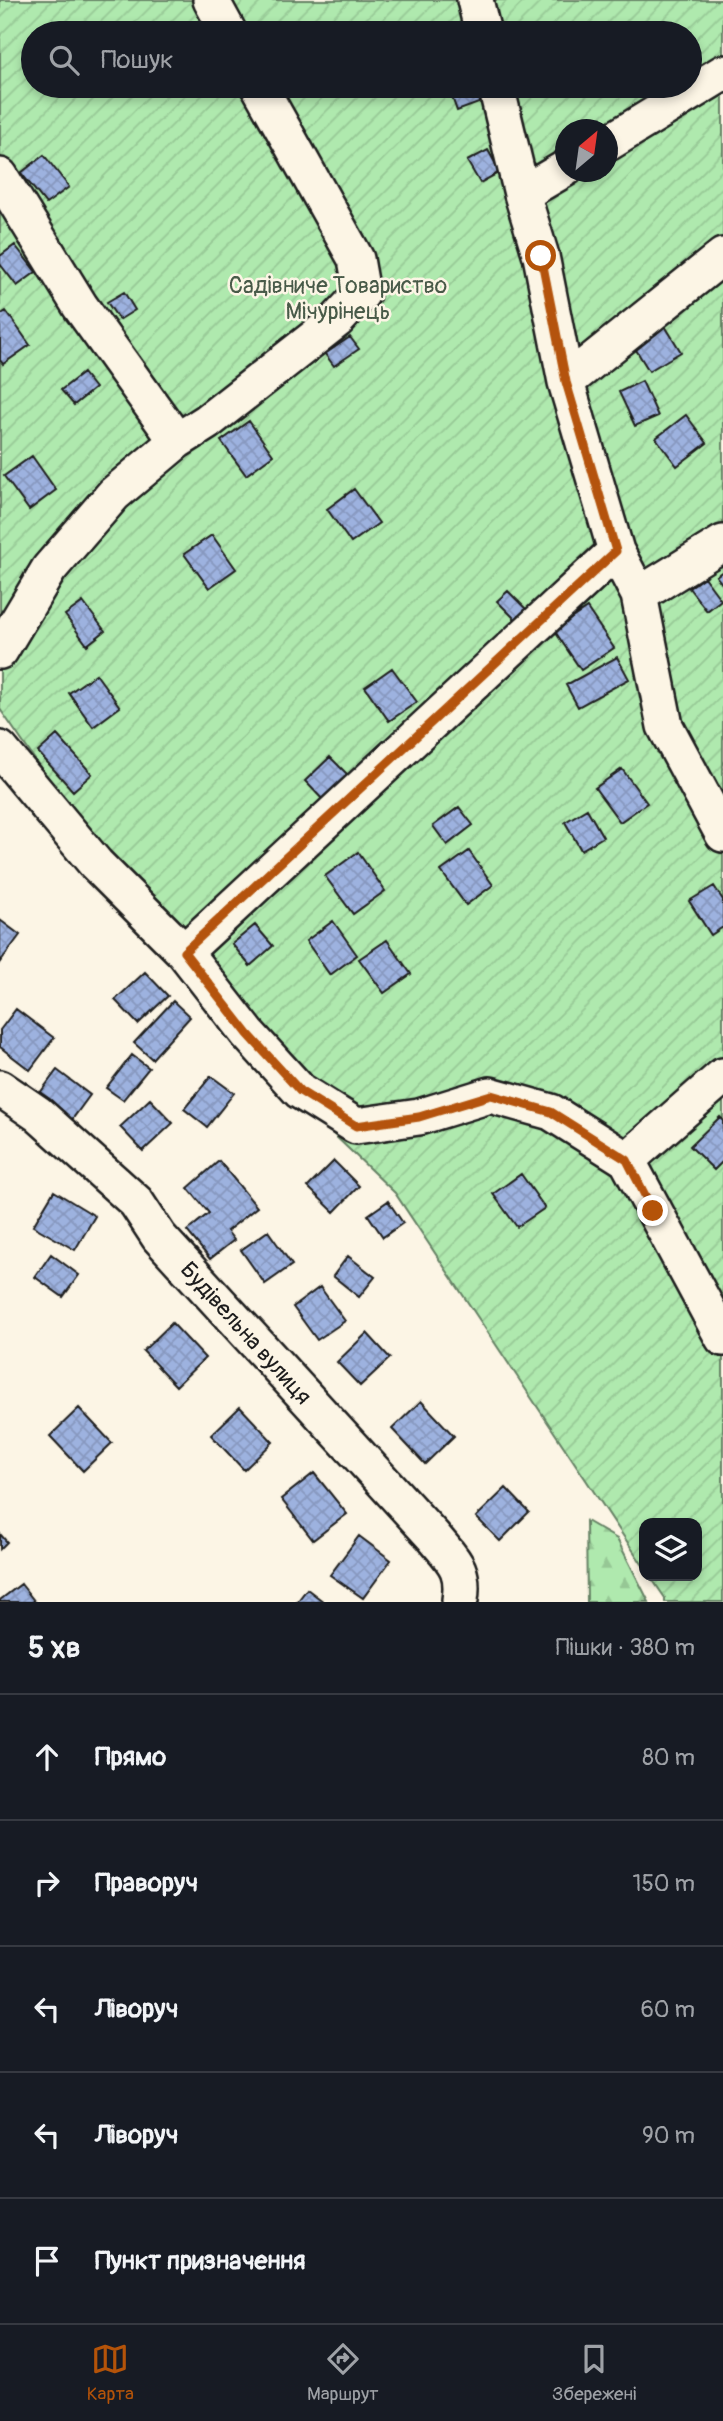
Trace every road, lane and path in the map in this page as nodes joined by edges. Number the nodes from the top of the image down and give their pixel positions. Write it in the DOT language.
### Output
graph roads {
  1 [pos="211,0"];
  2 [pos="475,0"];
  3 [pos="222,21"];
  4 [pos="480,21"];
  5 [pos="723,73"];
  6 [pos="702,86"];
  7 [pos="266,98"];
  8 [pos="499,98"];
  9 [pos="682,98"];
  10 [pos="618,136"];
  11 [pos="555,174"];
  12 [pos="0,176"];
  13 [pos="522,194"];
  14 [pos="723,256"];
  15 [pos="566,382"];
  16 [pos="177,441"];
  17 [pos="723,543"];
  18 [pos="616,551"];
  19 [pos="639,595"];
  20 [pos="0,651"];
  21 [pos="0,750"];
  22 [pos="723,834"];
  23 [pos="184,952"];
  24 [pos="723,1076"];
  25 [pos="0,1088"];
  26 [pos="627,1160"];
  27 [pos="723,1338"];
  28 [pos="460,1600"];
  1 -- 3 [label="street"];
  2 -- 4 [label="street"];
  5 -- 6 [label="street"];
  7 -- 16 [label="street"];
  8 -- 13 [label="street"];
  9 -- 10 [label="street"];
  11 -- 13 [label="street"];
  12 -- 16 [label="street"];
  13 -- 15 [label="street"];
  14 -- 15 [label="street"];
  15 -- 18 [label="street"];
  16 -- 20 [label="street"];
  17 -- 19 [label="street"];
  18 -- 19 [label="street"];
  18 -- 23 [label="street"];
  19 -- 22 [label="street"];
  21 -- 23 [label="street"];
  23 -- 26 [label="street"];
  24 -- 26 [label="street"];
  25 -- 28 [label="street, Будівельна вулиця"];
  26 -- 27 [label="street"];
}
